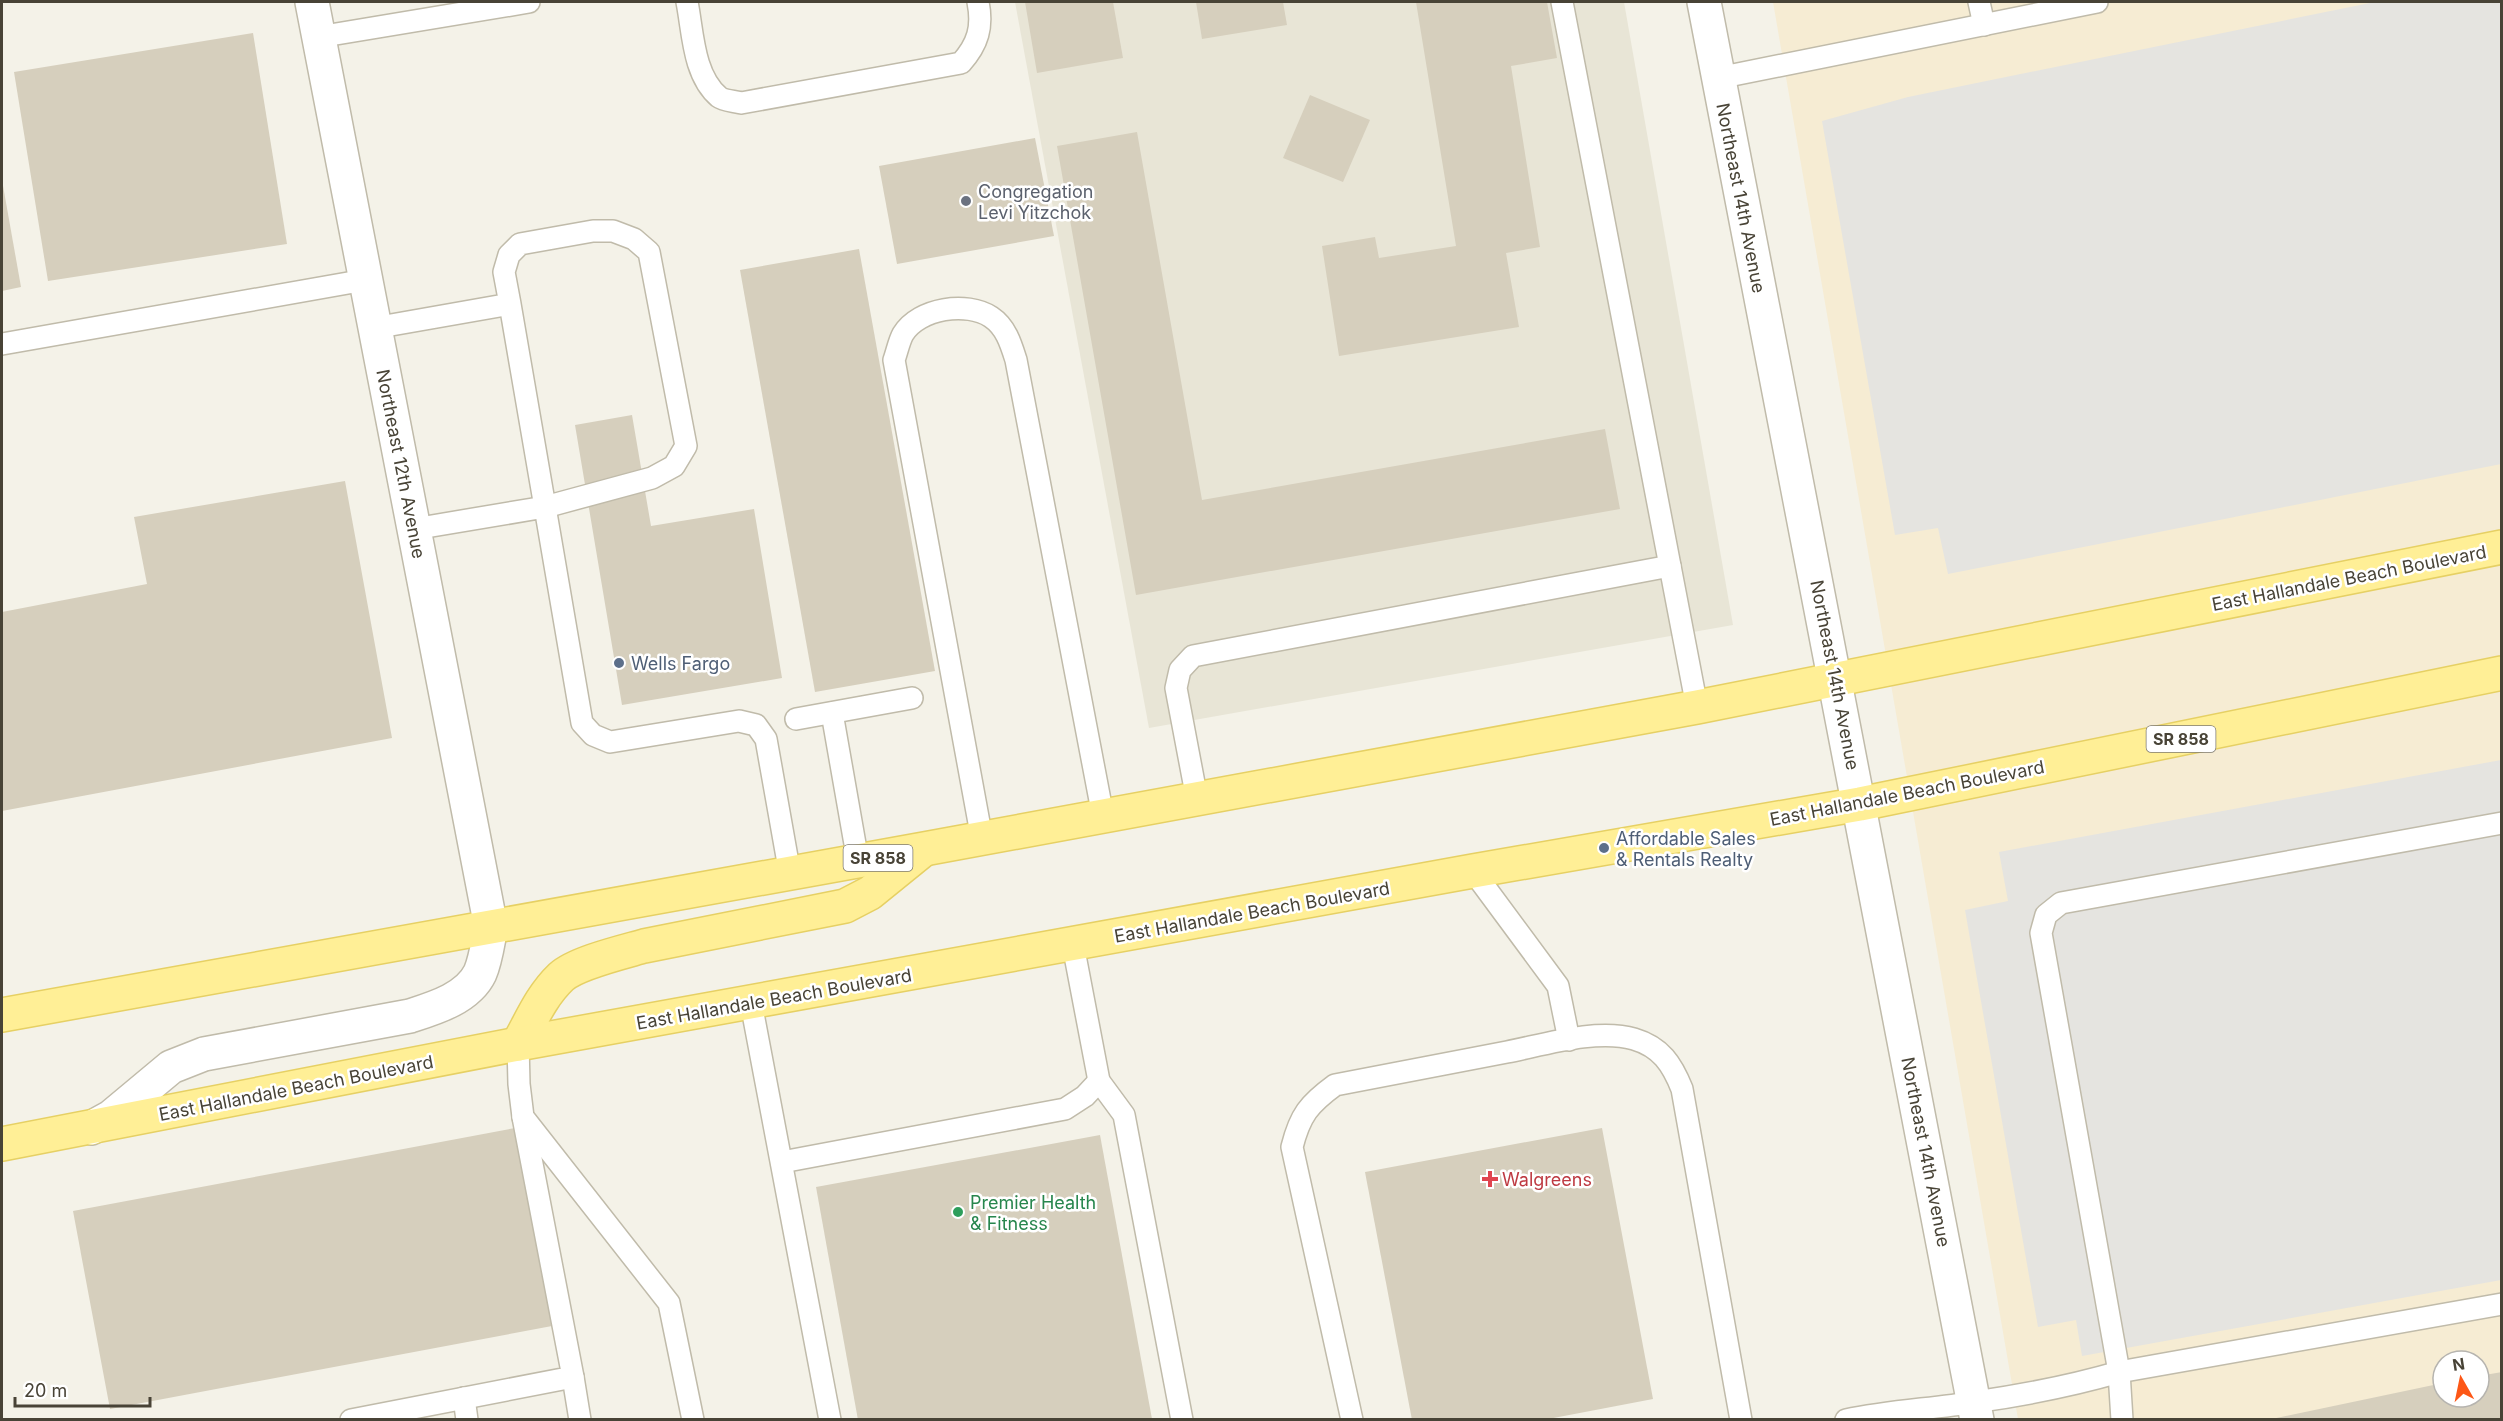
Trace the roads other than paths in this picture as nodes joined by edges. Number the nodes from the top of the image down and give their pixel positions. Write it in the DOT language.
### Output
graph roads {
  1 [pos="312,2"];
  2 [pos="529,2"];
  3 [pos="687,2"];
  4 [pos="978,2"];
  5 [pos="1562,2"];
  6 [pos="1704,2"];
  7 [pos="1979,2"];
  8 [pos="2097,2"];
  9 [pos="1984,25"];
  10 [pos="318,38"];
  11 [pos="1718,78"];
  12 [pos="364,280"];
  13 [pos="510,304"];
  14 [pos="374,328"];
  15 [pos="2,345"];
  16 [pos="545,507"];
  17 [pos="414,529"];
  18 [pos="2502,547"];
  19 [pos="1670,566"];
  20 [pos="2502,673"];
  21 [pos="1836,680"];
  22 [pos="912,698"];
  23 [pos="1697,706"];
  24 [pos="832,713"];
  25 [pos="796,719"];
  26 [pos="1197,799"];
  27 [pos="1860,804"];
  28 [pos="1103,816"];
  29 [pos="2502,824"];
  30 [pos="982,839"];
  31 [pos="924,849"];
  32 [pos="858,861"];
  33 [pos="1473,871"];
  34 [pos="790,874"];
  35 [pos="491,927"];
  36 [pos="1073,945"];
  37 [pos="751,1003"];
  38 [pos="2,1015"];
  39 [pos="1569,1040"];
  40 [pos="518,1044"];
  41 [pos="1099,1081"];
  42 [pos="523,1117"];
  43 [pos="89,1128"];
  44 [pos="2,1144"];
  45 [pos="782,1162"];
  46 [pos="2502,1304"];
  47 [pos="2119,1372"];
  48 [pos="573,1377"];
  49 [pos="464,1398"];
  50 [pos="1975,1411"];
  51 [pos="351,1419"];
  52 [pos="467,1419"];
  53 [pos="580,1419"];
  54 [pos="693,1419"];
  55 [pos="830,1419"];
  56 [pos="1182,1419"];
  57 [pos="1352,1419"];
  58 [pos="1741,1419"];
  59 [pos="1846,1419"];
  60 [pos="2122,1419"];
  1 -- 10 [label="street, Northeast 12th Avenue"];
  2 -- 10 [label="lane"];
  3 -- 4 [label="lane"];
  5 -- 19 [label="lane"];
  6 -- 11 [label="street, Northeast 14th Avenue"];
  7 -- 9 [label="lane"];
  8 -- 9 [label="lane"];
  9 -- 11 [label="lane"];
  10 -- 12 [label="street, Northeast 12th Avenue"];
  11 -- 21 [label="street, Northeast 14th Avenue"];
  12 -- 14 [label="street, Northeast 12th Avenue"];
  12 -- 15 [label="lane"];
  13 -- 14 [label="lane"];
  13 -- 16 [label="lane"];
  13 -- 16 [label="lane"];
  14 -- 17 [label="street, Northeast 12th Avenue"];
  16 -- 17 [label="lane"];
  16 -- 34 [label="lane"];
  17 -- 35 [label="street, Northeast 12th Avenue"];
  18 -- 21 [label="main road, East Hallandale Beach Boulevard / SR 858"];
  19 -- 23 [label="lane"];
  19 -- 26 [label="lane"];
  20 -- 27 [label="main road, East Hallandale Beach Boulevard / SR 858"];
  21 -- 23 [label="main road, East Hallandale Beach Boulevard / SR 858"];
  21 -- 27 [label="street, Northeast 14th Avenue"];
  22 -- 24 [label="lane"];
  23 -- 26 [label="main road, East Hallandale Beach Boulevard / SR 858"];
  24 -- 25 [label="lane"];
  24 -- 32 [label="lane"];
  26 -- 28 [label="main road, East Hallandale Beach Boulevard / SR 858"];
  27 -- 33 [label="main road, East Hallandale Beach Boulevard / SR 858"];
  27 -- 50 [label="street, Northeast 14th Avenue"];
  28 -- 30 [label="main road, East Hallandale Beach Boulevard / SR 858"];
  28 -- 30 [label="lane"];
  29 -- 47 [label="lane"];
  30 -- 31 [label="main road, East Hallandale Beach Boulevard / SR 858"];
  31 -- 32 [label="main road, East Hallandale Beach Boulevard / SR 858"];
  31 -- 40 [label="main road"];
  32 -- 34 [label="main road, East Hallandale Beach Boulevard / SR 858"];
  33 -- 36 [label="main road, East Hallandale Beach Boulevard / SR 858"];
  33 -- 39 [label="lane"];
  34 -- 35 [label="main road, East Hallandale Beach Boulevard / SR 858"];
  35 -- 38 [label="main road, East Hallandale Beach Boulevard / SR 858"];
  35 -- 43 [label="street"];
  36 -- 37 [label="main road, East Hallandale Beach Boulevard / SR 858"];
  36 -- 41 [label="lane"];
  37 -- 40 [label="main road, East Hallandale Beach Boulevard / SR 858"];
  37 -- 45 [label="lane"];
  39 -- 57 [label="lane"];
  39 -- 58 [label="lane"];
  40 -- 42 [label="lane"];
  40 -- 43 [label="main road, East Hallandale Beach Boulevard / SR 858"];
  41 -- 45 [label="lane"];
  41 -- 56 [label="lane"];
  42 -- 48 [label="lane"];
  42 -- 54 [label="lane"];
  43 -- 44 [label="main road, East Hallandale Beach Boulevard / SR 858"];
  45 -- 55 [label="lane"];
  46 -- 47 [label="lane"];
  47 -- 50 [label="lane"];
  47 -- 60 [label="lane"];
  48 -- 49 [label="lane"];
  48 -- 53 [label="lane"];
  49 -- 51 [label="lane"];
  49 -- 52 [label="lane"];
  50 -- 59 [label="lane"];
}
